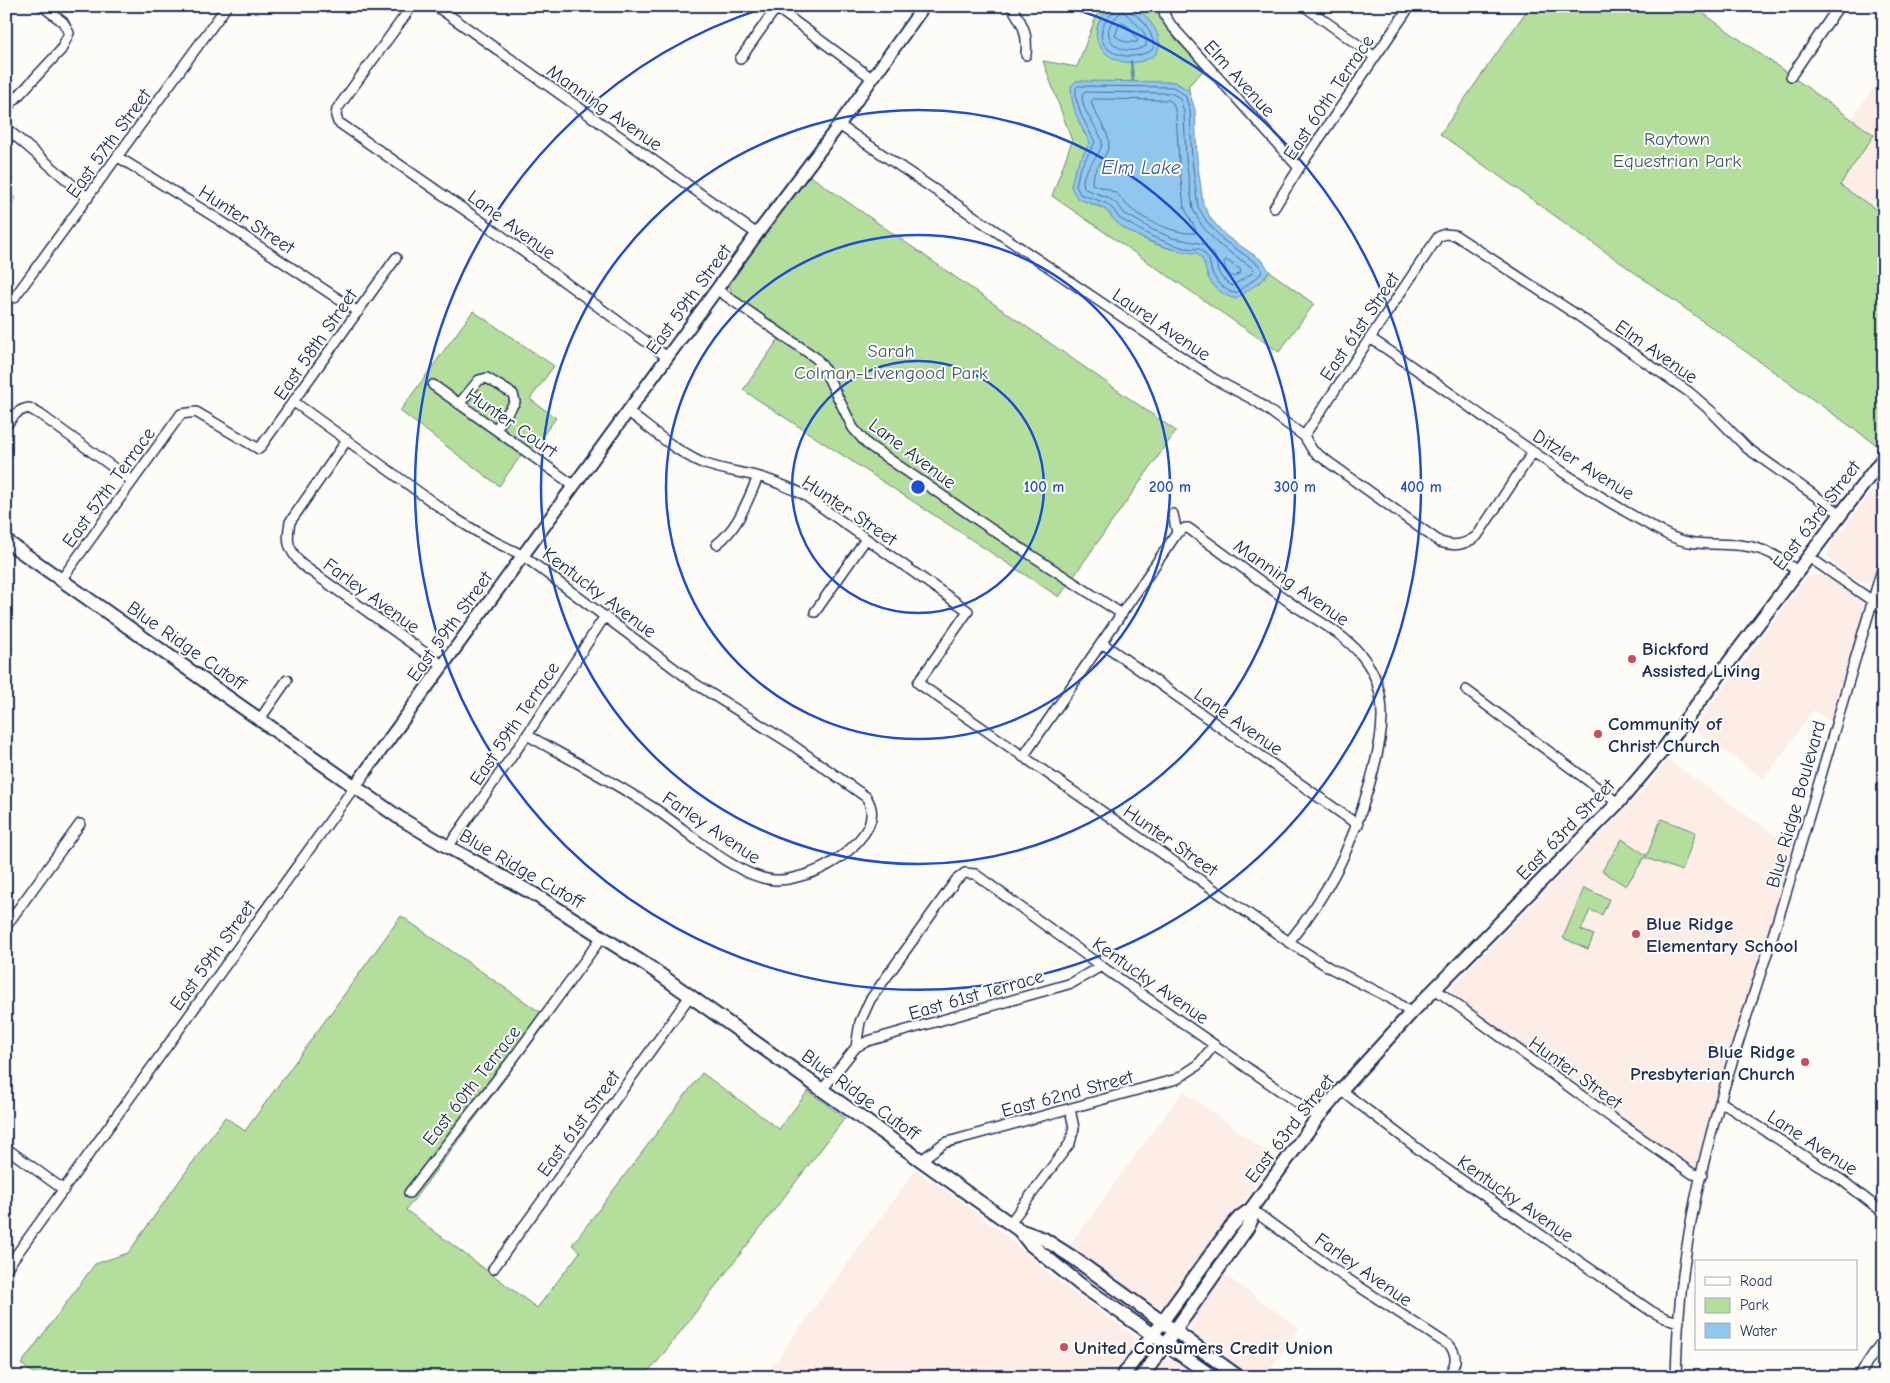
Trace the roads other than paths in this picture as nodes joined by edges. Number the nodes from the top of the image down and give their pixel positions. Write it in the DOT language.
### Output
graph roads {
  1 [pos="42,6"];
  2 [pos="226,6"];
  3 [pos="412,6"];
  4 [pos="436,6"];
  5 [pos="924,6"];
  6 [pos="1011,6"];
  7 [pos="1163,6"];
  8 [pos="1304,6"];
  9 [pos="1410,6"];
  10 [pos="1839,6"];
  11 [pos="775,7"];
  12 [pos="1026,55"];
  13 [pos="1375,57"];
  14 [pos="740,60"];
  15 [pos="1792,76"];
  16 [pos="873,79"];
  17 [pos="6,109"];
  18 [pos="839,125"];
  19 [pos="6,128"];
  20 [pos="118,156"];
  21 [pos="1298,168"];
  22 [pos="88,198"];
  23 [pos="1274,208"];
  24 [pos="756,234"];
  25 [pos="1442,235"];
  26 [pos="396,258"];
  27 [pos="716,289"];
  28 [pos="14,298"];
  29 [pos="358,312"];
  30 [pos="1370,338"];
  31 [pos="667,357"];
  32 [pos="433,385"];
  33 [pos="294,402"];
  34 [pos="459,404"];
  35 [pos="627,411"];
  36 [pos="181,414"];
  37 [pos="6,426"];
  38 [pos="496,429"];
  39 [pos="1304,436"];
  40 [pos="347,440"];
  41 [pos="1533,452"];
  42 [pos="1884,456"];
  43 [pos="758,477"];
  44 [pos="132,481"];
  45 [pos="573,485"];
  46 [pos="1173,514"];
  47 [pos="1841,514"];
  48 [pos="1178,533"];
  49 [pos="866,539"];
  50 [pos="6,541"];
  51 [pos="716,544"];
  52 [pos="522,555"];
  53 [pos="1809,557"];
  54 [pos="1884,563"];
  55 [pos="1798,572"];
  56 [pos="61,580"];
  57 [pos="1872,601"];
  58 [pos="1884,608"];
  59 [pos="815,612"];
  60 [pos="1122,614"];
  61 [pos="605,616"];
  62 [pos="1102,643"];
  63 [pos="442,665"];
  64 [pos="287,680"];
  65 [pos="1466,690"];
  66 [pos="260,719"];
  67 [pos="528,735"];
  68 [pos="1023,757"];
  69 [pos="355,786"];
  70 [pos="1618,803"];
  71 [pos="872,819"];
  72 [pos="80,824"];
  73 [pos="1358,825"];
  74 [pos="448,847"];
  75 [pos="6,926"];
  76 [pos="602,937"];
  77 [pos="1289,942"];
  78 [pos="1101,966"];
  79 [pos="1435,989"];
  80 [pos="690,996"];
  81 [pos="1411,1013"];
  82 [pos="1214,1045"];
  83 [pos="856,1047"];
  84 [pos="822,1090"];
  85 [pos="1340,1090"];
  86 [pos="1721,1102"];
  87 [pos="1070,1110"];
  88 [pos="1318,1117"];
  89 [pos="6,1148"];
  90 [pos="920,1161"];
  91 [pos="1702,1175"];
  92 [pos="64,1190"];
  93 [pos="409,1193"];
  94 [pos="1251,1209"];
  95 [pos="1884,1213"];
  96 [pos="1015,1226"];
  97 [pos="6,1269"];
  98 [pos="492,1269"];
  99 [pos="1161,1322"];
  100 [pos="1679,1322"];
  101 [pos="1175,1332"];
  102 [pos="1152,1334"];
  103 [pos="1884,1338"];
  104 [pos="1166,1345"];
  105 [pos="1122,1377"];
  106 [pos="1142,1377"];
  107 [pos="1213,1377"];
  108 [pos="1239,1377"];
  109 [pos="1448,1377"];
  110 [pos="1676,1377"];
  111 [pos="1858,1377"];
  1 -- 17 [label="street"];
  2 -- 20 [label="street, East 57th Street"];
  3 -- 31 [label="street, Lane Avenue"];
  4 -- 24 [label="street, Manning Avenue"];
  5 -- 16 [label="street, East 59th Street"];
  6 -- 12 [label="street"];
  7 -- 21 [label="street, Elm Avenue"];
  8 -- 13 [label="street"];
  9 -- 13 [label="street, East 60th Terrace"];
  10 -- 15 [label="street"];
  11 -- 14 [label="street"];
  11 -- 16 [label="street"];
  13 -- 21 [label="street, East 60th Terrace"];
  16 -- 18 [label="street, East 59th Street"];
  18 -- 24 [label="street, East 59th Street"];
  18 -- 39 [label="street, Laurel Avenue"];
  19 -- 22 [label="street"];
  20 -- 22 [label="street, East 57th Street"];
  20 -- 29 [label="street, Hunter Street"];
  21 -- 23 [label="street, East 60th Terrace"];
  22 -- 28 [label="street, East 57th Street"];
  24 -- 27 [label="street, East 59th Street"];
  25 -- 30 [label="street, East 61st Street"];
  25 -- 47 [label="street, Elm Avenue"];
  26 -- 29 [label="street, East 58th Street"];
  27 -- 31 [label="street, East 59th Street"];
  27 -- 60 [label="street, Lane Avenue"];
  29 -- 33 [label="street, East 58th Street"];
  30 -- 39 [label="street, East 61st Street"];
  30 -- 41 [label="street, Ditzler Avenue"];
  31 -- 35 [label="street, East 59th Street"];
  32 -- 34 [label="street, Hunter Court"];
  33 -- 36 [label="street, East 58th Street"];
  33 -- 40 [label="street, Kentucky Avenue"];
  34 -- 38 [label="street, Hunter Court"];
  34 -- 38 [label="street"];
  35 -- 43 [label="street, Hunter Street"];
  35 -- 45 [label="street, East 59th Street"];
  36 -- 44 [label="street, East 57th Terrace"];
  37 -- 44 [label="street"];
  38 -- 45 [label="street, Hunter Court"];
  39 -- 41 [label="street, Laurel Avenue"];
  40 -- 52 [label="street, Kentucky Avenue"];
  40 -- 63 [label="street, Farley Avenue"];
  41 -- 55 [label="street, Ditzler Avenue"];
  42 -- 47 [label="main road, East 63rd Street"];
  43 -- 49 [label="street, Hunter Street"];
  43 -- 51 [label="street"];
  44 -- 56 [label="street, East 57th Terrace"];
  45 -- 52 [label="street, East 59th Street"];
  46 -- 48 [label="street"];
  47 -- 53 [label="main road, East 63rd Street"];
  48 -- 60 [label="street"];
  48 -- 73 [label="street, Manning Avenue"];
  49 -- 59 [label="street"];
  49 -- 68 [label="street, Hunter Street"];
  50 -- 56 [label="main road, Blue Ridge Cutoff"];
  52 -- 61 [label="street, Kentucky Avenue"];
  52 -- 63 [label="street, East 59th Street"];
  53 -- 55 [label="main road, East 63rd Street"];
  53 -- 57 [label="street"];
  54 -- 57 [label="street, Blue Ridge Boulevard"];
  55 -- 70 [label="main road, East 63rd Street"];
  56 -- 66 [label="main road, Blue Ridge Cutoff"];
  57 -- 58 [label="street"];
  57 -- 86 [label="street, Blue Ridge Boulevard"];
  60 -- 62 [label="street"];
  61 -- 67 [label="street, East 59th Terrace"];
  61 -- 71 [label="street, Kentucky Avenue"];
  62 -- 68 [label="street"];
  62 -- 73 [label="street, Lane Avenue"];
  63 -- 69 [label="street, East 59th Street"];
  64 -- 66 [label="street"];
  65 -- 70 [label="street"];
  66 -- 69 [label="main road, Blue Ridge Cutoff"];
  67 -- 71 [label="street, Farley Avenue"];
  67 -- 74 [label="street, East 59th Terrace"];
  68 -- 77 [label="street, Hunter Street"];
  69 -- 74 [label="main road, Blue Ridge Cutoff"];
  69 -- 92 [label="street, East 59th Street"];
  70 -- 79 [label="main road, East 63rd Street"];
  72 -- 75 [label="street"];
  73 -- 77 [label="street"];
  74 -- 76 [label="main road, Blue Ridge Cutoff"];
  76 -- 80 [label="main road, Blue Ridge Cutoff"];
  76 -- 93 [label="street, East 60th Terrace"];
  77 -- 81 [label="street, Hunter Street"];
  78 -- 82 [label="street, Kentucky Avenue"];
  78 -- 83 [label="street, East 61st Terrace"];
  78 -- 83 [label="street, Kentucky Avenue"];
  79 -- 81 [label="main road, East 63rd Street"];
  79 -- 91 [label="street, Hunter Street"];
  80 -- 84 [label="main road, Blue Ridge Cutoff"];
  80 -- 98 [label="street, East 61st Street"];
  81 -- 85 [label="main road, East 63rd Street"];
  82 -- 87 [label="street, East 62nd Street"];
  82 -- 88 [label="street, Kentucky Avenue"];
  83 -- 84 [label="street"];
  84 -- 90 [label="main road, Blue Ridge Cutoff"];
  85 -- 88 [label="main road, East 63rd Street"];
  85 -- 100 [label="street, Kentucky Avenue"];
  86 -- 91 [label="street, Blue Ridge Boulevard"];
  86 -- 95 [label="street, Lane Avenue"];
  87 -- 90 [label="street, East 62nd Street"];
  87 -- 96 [label="street"];
  88 -- 94 [label="main road, East 63rd Street"];
  89 -- 92 [label="street"];
  90 -- 96 [label="main road, Blue Ridge Cutoff"];
  91 -- 100 [label="street, Blue Ridge Boulevard"];
  92 -- 97 [label="street, East 59th Street"];
  94 -- 99 [label="main road, East 63rd Street"];
  94 -- 101 [label="main road, East 63rd Street"];
  94 -- 109 [label="street, Farley Avenue"];
  96 -- 99 [label="main road, Blue Ridge Cutoff"];
  96 -- 102 [label="main road, Blue Ridge Cutoff"];
  99 -- 101 [label="main road, Blue Ridge Cutoff"];
  99 -- 102 [label="main road, East 63rd Street"];
  100 -- 110 [label="street, Blue Ridge Boulevard"];
  101 -- 104 [label="main road, East 63rd Street"];
  101 -- 108 [label="main road, Blue Ridge Cutoff"];
  102 -- 104 [label="main road, Blue Ridge Cutoff"];
  102 -- 105 [label="main road, East 63rd Street"];
  103 -- 111 [label="street"];
  104 -- 106 [label="main road, East 63rd Street"];
  104 -- 107 [label="main road, Blue Ridge Cutoff"];
}
